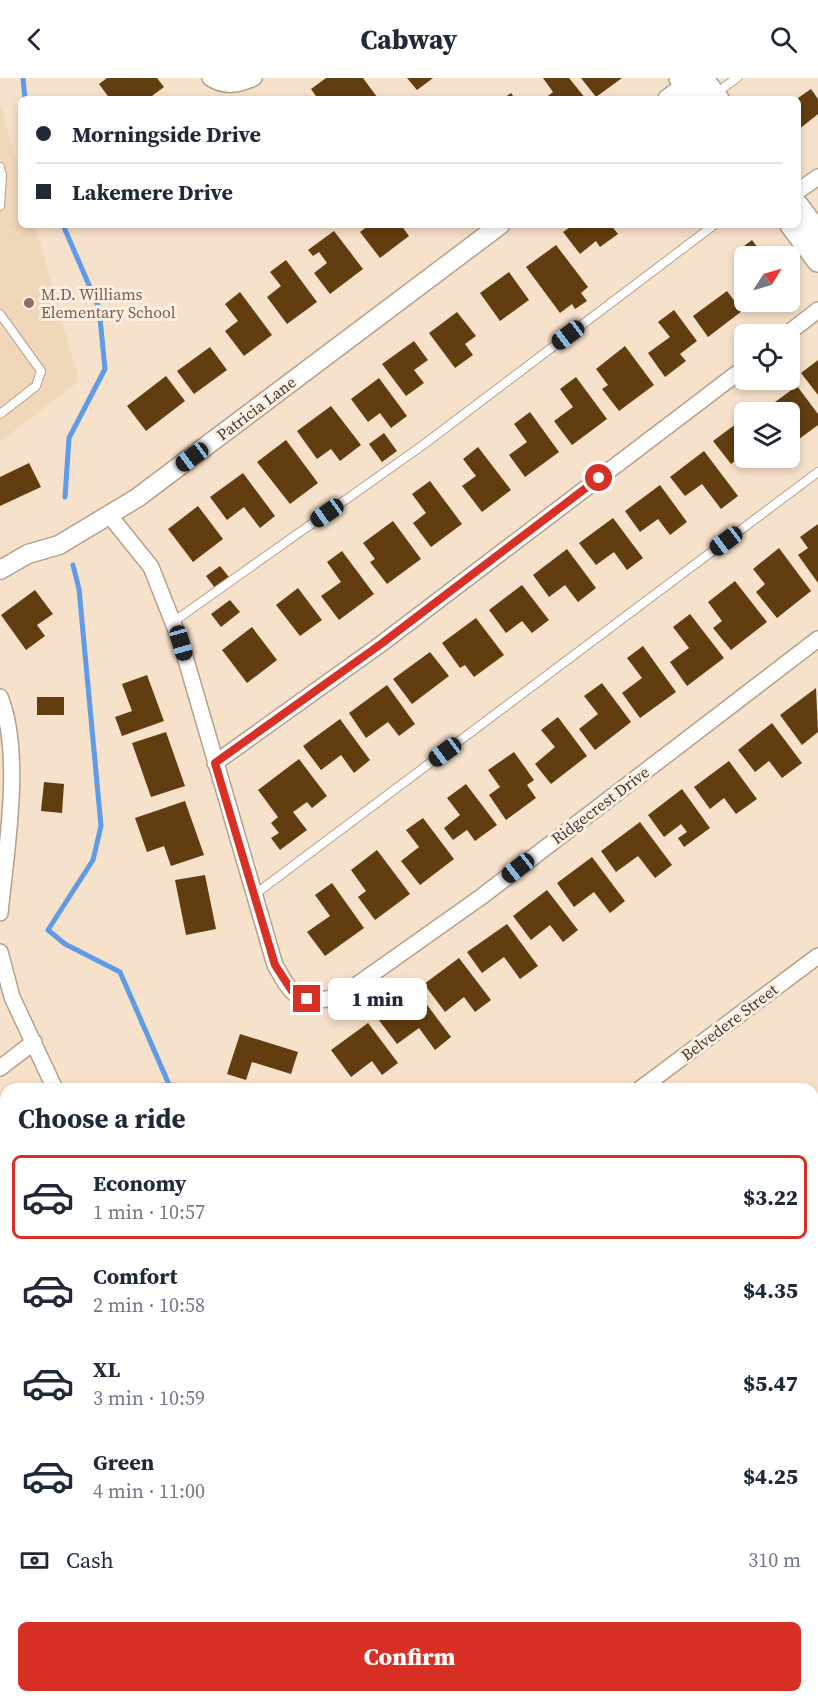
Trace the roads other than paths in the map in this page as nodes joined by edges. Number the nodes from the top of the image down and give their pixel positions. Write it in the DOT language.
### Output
graph roads {
  1 [pos="210,78"];
  2 [pos="254,78"];
  3 [pos="737,78"];
  4 [pos="699,87"];
  5 [pos="675,96"];
  6 [pos="0,167"];
  7 [pos="818,177"];
  8 [pos="801,189"];
  9 [pos="0,206"];
  10 [pos="801,210"];
  11 [pos="496,228"];
  12 [pos="710,228"];
  13 [pos="793,228"];
  14 [pos="818,232"];
  15 [pos="818,261"];
  16 [pos="818,310"];
  17 [pos="0,314"];
  18 [pos="800,324"];
  19 [pos="734,376"];
  20 [pos="0,414"];
  21 [pos="818,472"];
  22 [pos="110,516"];
  23 [pos="0,570"];
  24 [pos="173,622"];
  25 [pos="818,639"];
  26 [pos="0,697"];
  27 [pos="215,763"];
  28 [pos="5,814"];
  29 [pos="254,895"];
  30 [pos="0,913"];
  31 [pos="0,952"];
  32 [pos="818,956"];
  33 [pos="34,1042"];
  34 [pos="0,1068"];
  35 [pos="52,1083"];
  36 [pos="648,1083"];
  1 -- 2 [label="street"];
  3 -- 4 [label="lane"];
  4 -- 5 [label="street"];
  6 -- 9 [label="lane"];
  7 -- 8 [label="street"];
  10 -- 14 [label="main road"];
  11 -- 22 [label="street, Patricia Lane"];
  12 -- 24 [label="lane"];
  13 -- 15 [label="main road"];
  16 -- 18 [label="street"];
  17 -- 20 [label="lane"];
  19 -- 27 [label="street"];
  21 -- 29 [label="lane"];
  22 -- 23 [label="street, Patricia Lane"];
  22 -- 24 [label="street, Ridgecrest Drive"];
  24 -- 27 [label="street, Ridgecrest Drive"];
  25 -- 29 [label="street, Ridgecrest Drive"];
  26 -- 28 [label="street"];
  27 -- 29 [label="street, Ridgecrest Drive"];
  28 -- 30 [label="street"];
  31 -- 33 [label="street"];
  32 -- 36 [label="street, Belvedere Street"];
  33 -- 34 [label="street"];
  33 -- 35 [label="street"];
}
